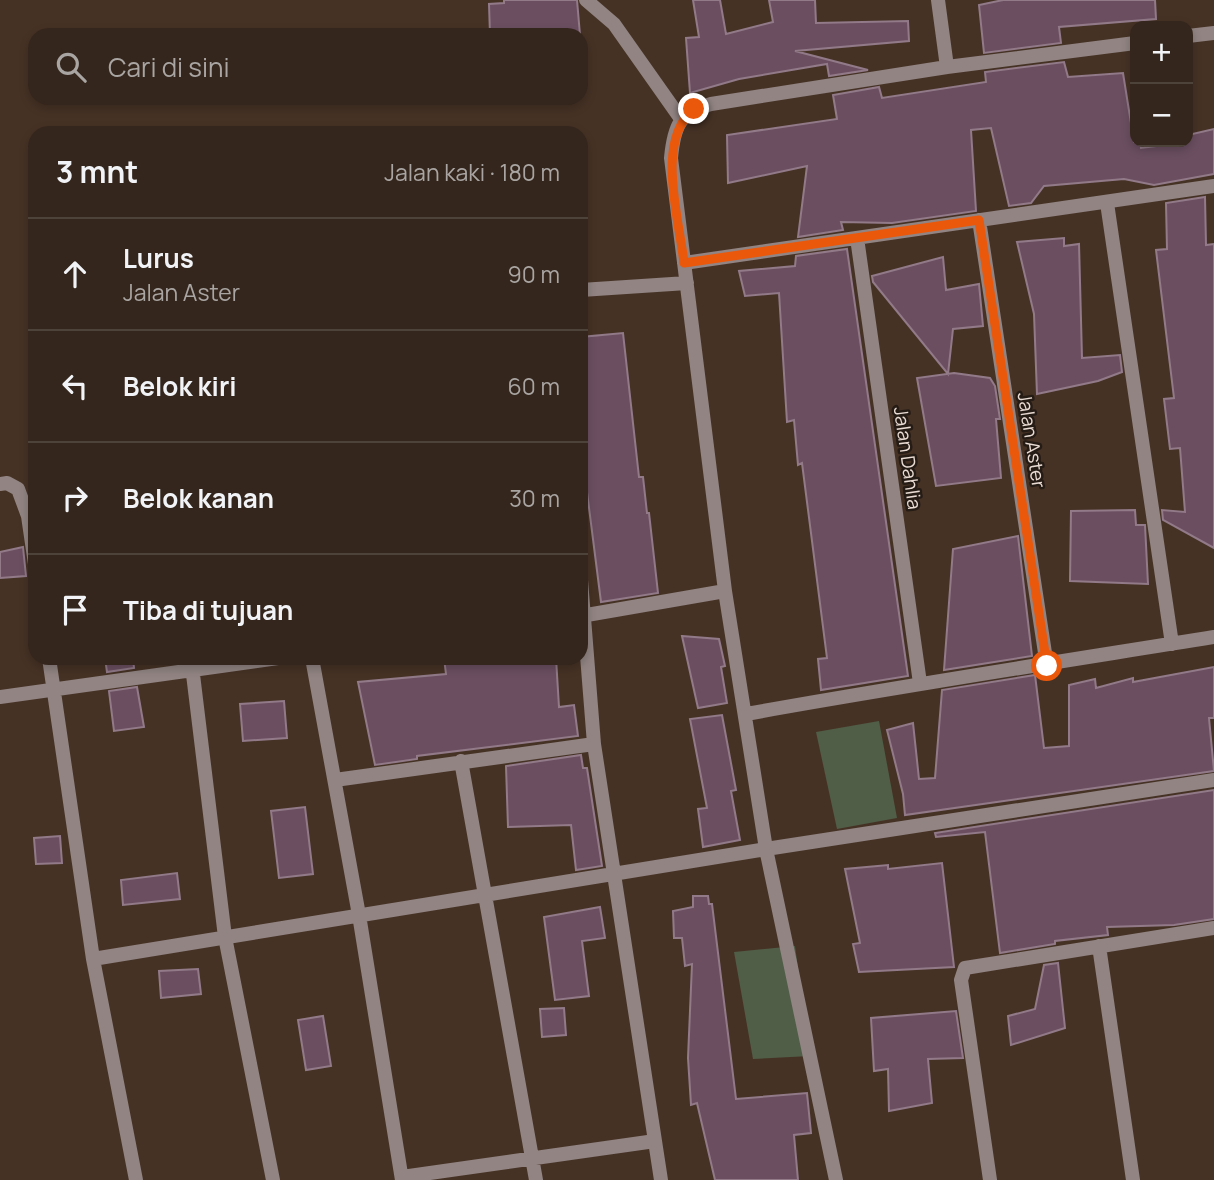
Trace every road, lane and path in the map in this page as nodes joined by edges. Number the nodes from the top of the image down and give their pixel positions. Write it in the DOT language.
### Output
graph roads {
  1 [pos="586,0"];
  2 [pos="938,0"];
  3 [pos="1214,33"];
  4 [pos="1193,35"];
  5 [pos="1130,44"];
  6 [pos="947,68"];
  7 [pos="681,119"];
  8 [pos="1214,186"];
  9 [pos="1107,203"];
  10 [pos="979,220"];
  11 [pos="857,238"];
  12 [pos="684,263"];
  13 [pos="687,283"];
  14 [pos="588,290"];
  15 [pos="0,484"];
  16 [pos="28,516"];
  17 [pos="725,591"];
  18 [pos="588,614"];
  19 [pos="1214,637"];
  20 [pos="1172,644"];
  21 [pos="50,665"];
  22 [pos="187,665"];
  23 [pos="192,665"];
  24 [pos="313,665"];
  25 [pos="588,665"];
  26 [pos="1047,666"];
  27 [pos="920,682"];
  28 [pos="53,691"];
  29 [pos="0,697"];
  30 [pos="746,714"];
  31 [pos="594,744"];
  32 [pos="461,761"];
  33 [pos="335,780"];
  34 [pos="1214,780"];
  35 [pos="766,849"];
  36 [pos="613,874"];
  37 [pos="483,895"];
  38 [pos="359,915"];
  39 [pos="1214,928"];
  40 [pos="225,937"];
  41 [pos="1099,946"];
  42 [pos="93,959"];
  43 [pos="655,1141"];
  44 [pos="532,1158"];
  45 [pos="402,1179"];
  46 [pos="136,1180"];
  47 [pos="273,1180"];
  48 [pos="536,1180"];
  49 [pos="661,1180"];
  50 [pos="836,1180"];
  51 [pos="990,1180"];
  52 [pos="1133,1180"];
  1 -- 7 [label="street"];
  2 -- 6 [label="street"];
  3 -- 4 [label="street"];
  5 -- 6 [label="street"];
  6 -- 7 [label="street"];
  7 -- 12 [label="street"];
  8 -- 9 [label="street"];
  9 -- 10 [label="street"];
  9 -- 20 [label="street"];
  10 -- 11 [label="street"];
  10 -- 26 [label="street, Jalan Aster"];
  11 -- 12 [label="street"];
  11 -- 27 [label="street, Jalan Dahlia"];
  12 -- 13 [label="street"];
  13 -- 14 [label="street"];
  13 -- 17 [label="street"];
  15 -- 16 [label="street"];
  17 -- 18 [label="street"];
  17 -- 30 [label="street"];
  19 -- 20 [label="street"];
  20 -- 26 [label="street"];
  21 -- 28 [label="street"];
  22 -- 28 [label="street"];
  23 -- 40 [label="street"];
  24 -- 33 [label="street"];
  25 -- 31 [label="street"];
  26 -- 27 [label="street"];
  27 -- 30 [label="street"];
  28 -- 29 [label="street"];
  28 -- 42 [label="street"];
  30 -- 35 [label="street"];
  31 -- 32 [label="street"];
  31 -- 36 [label="street"];
  32 -- 33 [label="street"];
  32 -- 37 [label="street"];
  33 -- 38 [label="street"];
  34 -- 35 [label="street"];
  35 -- 36 [label="street"];
  35 -- 50 [label="street"];
  36 -- 37 [label="street"];
  36 -- 43 [label="street"];
  37 -- 38 [label="street"];
  37 -- 44 [label="street"];
  38 -- 40 [label="street"];
  38 -- 45 [label="street"];
  39 -- 41 [label="street"];
  40 -- 42 [label="street"];
  40 -- 47 [label="street"];
  41 -- 51 [label="street"];
  41 -- 52 [label="street"];
  42 -- 46 [label="street"];
  43 -- 44 [label="street"];
  43 -- 49 [label="street"];
  44 -- 45 [label="street"];
  44 -- 48 [label="street"];
}
